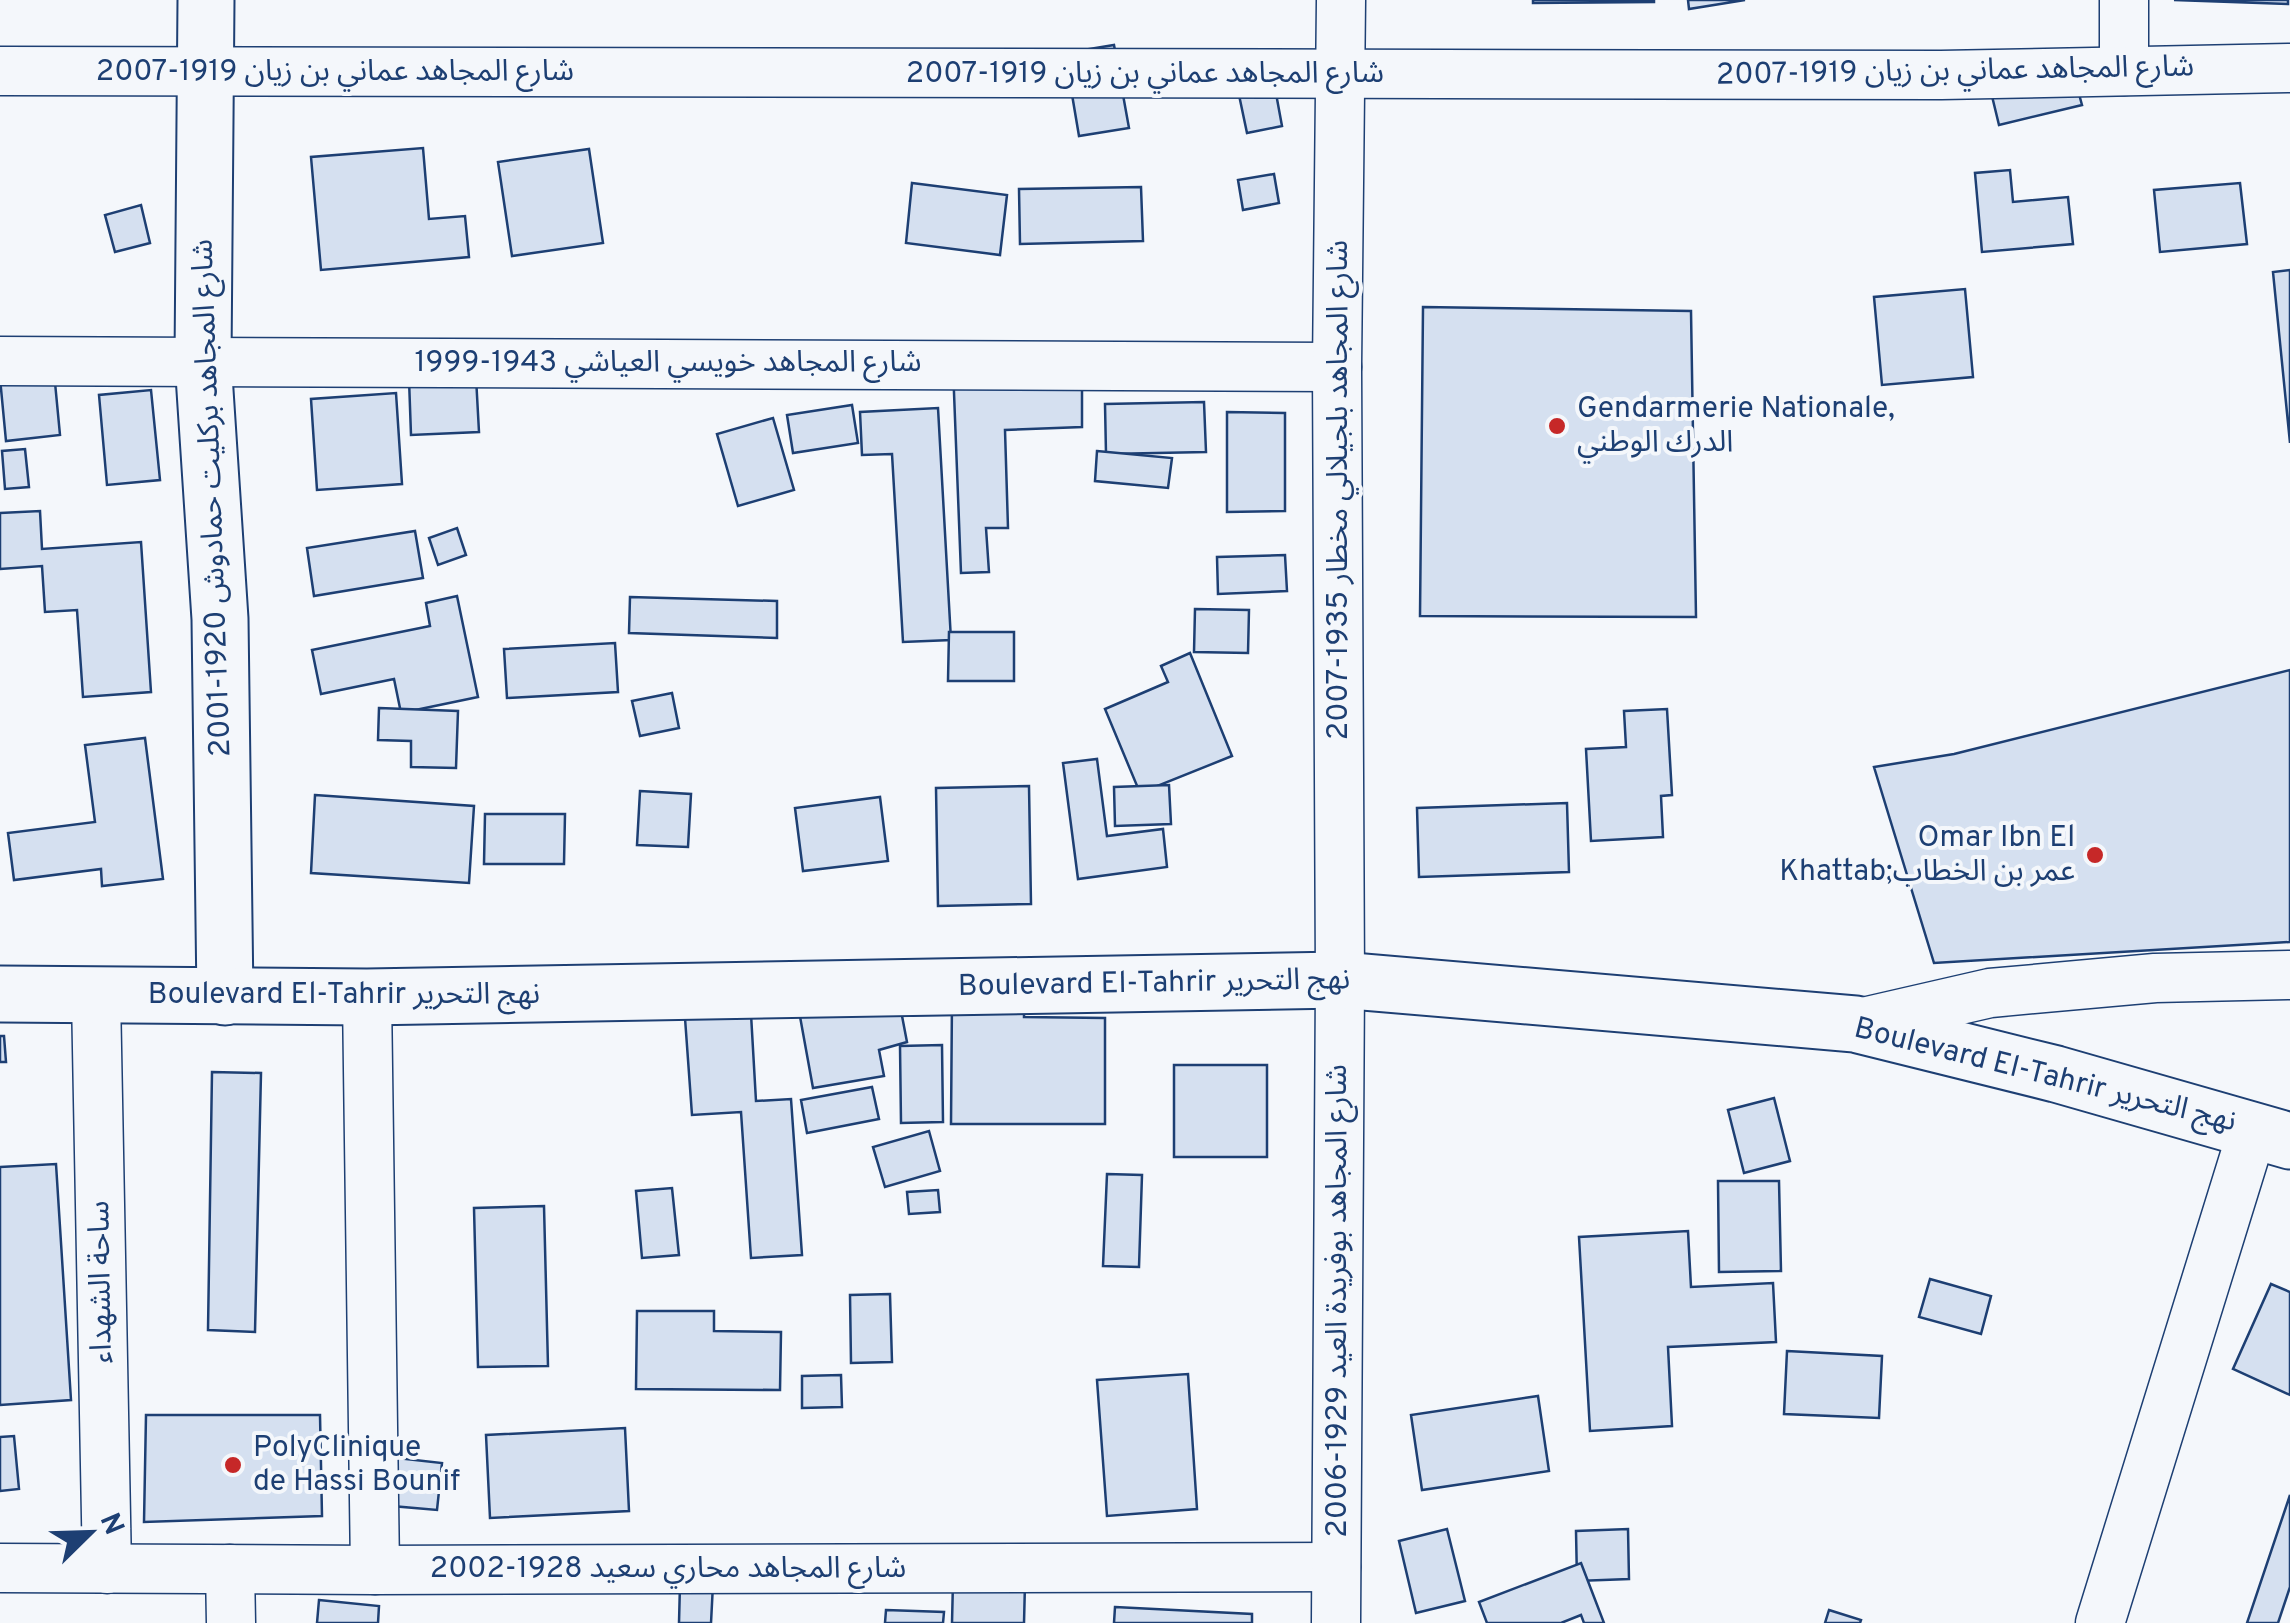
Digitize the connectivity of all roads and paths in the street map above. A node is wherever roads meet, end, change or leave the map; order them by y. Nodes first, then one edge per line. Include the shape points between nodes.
1 (206, 0) edge
2 (1341, 0) edge
3 (2124, 0) edge
4 (2290, 68) edge
5 (0, 71) edge
6 (2124, 71) junction
7 (205, 72) junction
8 (1340, 74) junction
9 (203, 360) junction
10 (0, 361) edge
11 (1337, 366) junction
12 (2290, 975) edge
13 (1340, 980) junction
14 (0, 994) edge
15 (96, 996) junction
16 (226, 997) junction
17 (366, 997) junction
18 (1855, 1024) junction
19 (2271, 1135) edge
20 (1336, 1567) junction
21 (0, 1568) edge
22 (107, 1569) junction
23 (230, 1570) junction
24 (374, 1570) junction
25 (231, 1623) edge
26 (1336, 1623) edge
27 (2100, 1623) edge

1 - 7 main road, شارع المجاهد بركليت حمادوش 1920-2001
2 - 8 street, شارع المجاهد بلجيلالي مخطار 1935-2007
3 - 6 street
4 - 6 street, شارع المجاهد عماني بن زيان 1919-2007
5 - 7 street, شارع المجاهد عماني بن زيان 1919-2007
6 - 8 street, شارع المجاهد عماني بن زيان 1919-2007
7 - 8 street, شارع المجاهد عماني بن زيان 1919-2007
7 - 9 main road, شارع المجاهد بركليت حمادوش 1920-2001
8 - 11 street, شارع المجاهد بلجيلالي مخطار 1935-2007
9 - 10 street, شارع المجاهد خويسي العياشي 1943-1999
9 - 11 street, شارع المجاهد خويسي العياشي 1943-1999
9 - 16 main road, شارع المجاهد بركليت حمادوش 1920-2001 via 220,619
11 - 13 street, شارع المجاهد بلجيلالي مخطار 1935-2007
12 - 18 street via 2155,978 1990,993
13 - 17 main road, Boulevard El-Tahrir نهج التحرير
13 - 18 main road, Boulevard El-Tahrir نهج التحرير
13 - 20 street, شارع المجاهد بوفريدة العيد 1929-2006
14 - 15 main road, Boulevard El-Tahrir نهج التحرير
15 - 16 main road, Boulevard El-Tahrir نهج التحرير
15 - 22 street, ساحة الشهداء
16 - 17 main road, Boulevard El-Tahrir نهج التحرير
17 - 24 street
18 - 19 main road, Boulevard El-Tahrir نهج التحرير
19 - 27 street
20 - 24 street, شارع المجاهد محاري سعيد 1928-2002
20 - 26 street, شارع المجاهد بوفريدة العيد 1929-2006
21 - 22 street, شارع المجاهد محاري سعيد 1928-2002
22 - 23 street, شارع المجاهد محاري سعيد 1928-2002
23 - 24 street, شارع المجاهد محاري سعيد 1928-2002
23 - 25 street

